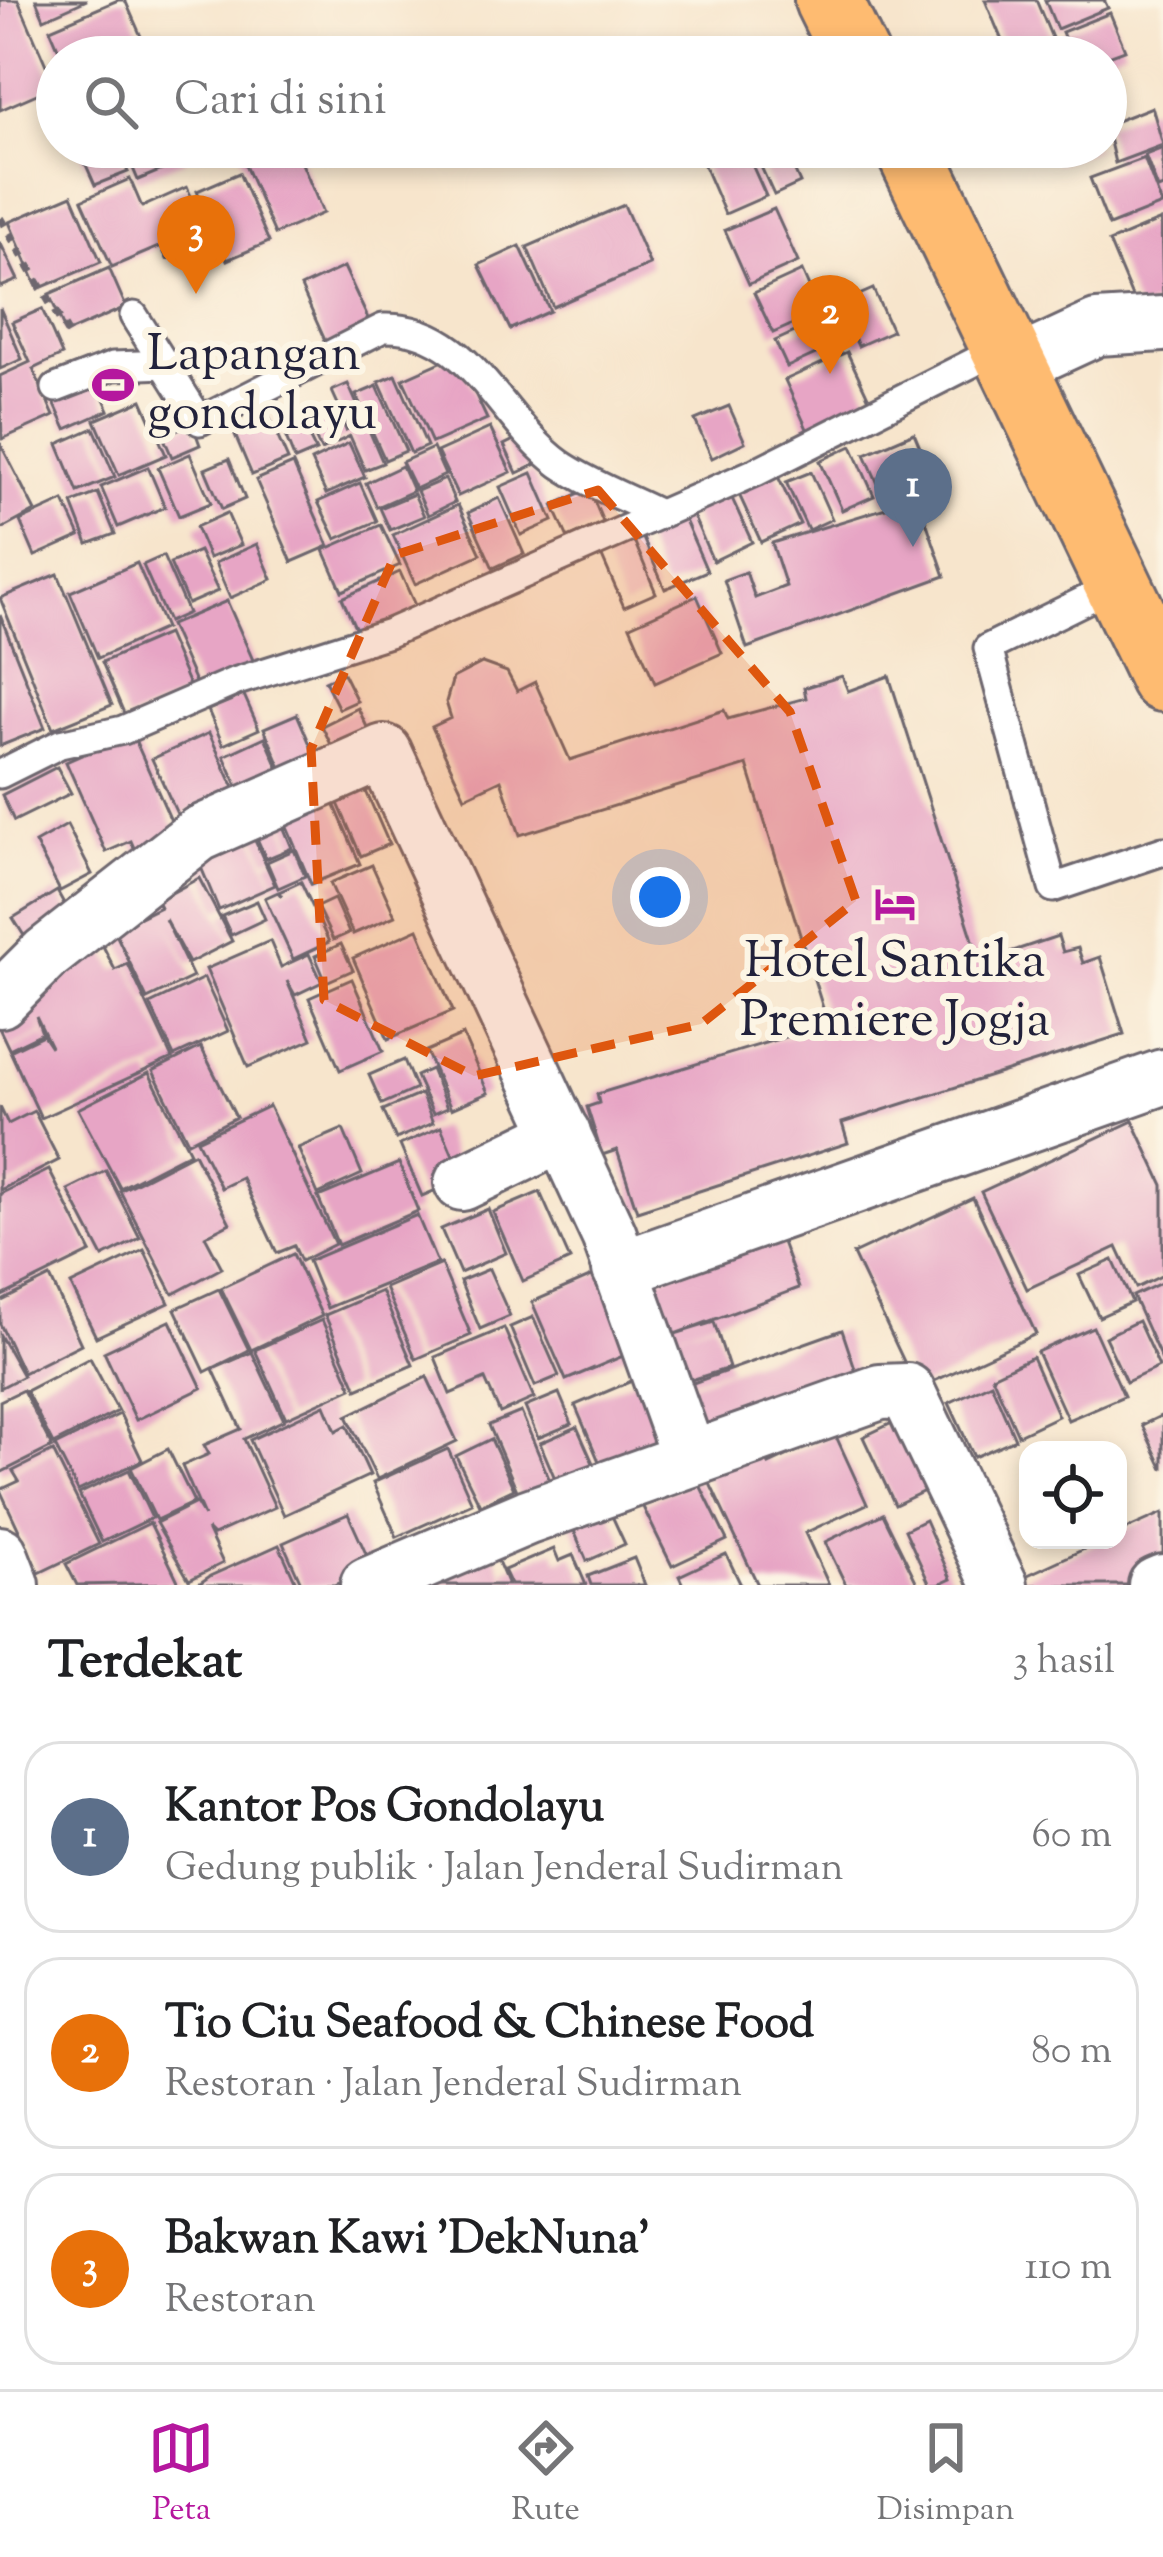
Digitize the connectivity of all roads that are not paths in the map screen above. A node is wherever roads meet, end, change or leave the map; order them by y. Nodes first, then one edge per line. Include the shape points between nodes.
1 (828, 0) edge
2 (876, 36) edge
3 (923, 168) edge
4 (134, 316) road end
5 (1163, 324) edge
6 (1010, 356) junction
7 (167, 364) junction
8 (56, 388) dead end
9 (659, 514) junction
10 (1118, 584) junction
11 (1163, 678) edge
12 (0, 774) edge
13 (1163, 851) edge
14 (0, 1000) edge
15 (1163, 1077) edge
16 (563, 1134) junction
17 (462, 1184) dead end
18 (620, 1269) junction
19 (689, 1458) junction
20 (0, 1554) edge
21 (13, 1585) edge
22 (368, 1585) edge
23 (1000, 1585) edge

1 - 2 main road
3 - 6 main road
4 - 7 lane
5 - 6 street via 1097,328
6 - 9 lane
6 - 10 main road
7 - 8 lane via 113,366
7 - 9 lane via 200,421 383,328 413,327 460,356 558,463
9 - 12 lane via 389,632 234,682 123,730 60,744
10 - 11 main road
10 - 13 lane via 988,648 1053,888
14 - 16 street via 199,834 384,752
15 - 18 street
16 - 17 street
16 - 18 street
18 - 19 street
19 - 22 street
19 - 23 street via 880,1392 907,1391
20 - 21 street

